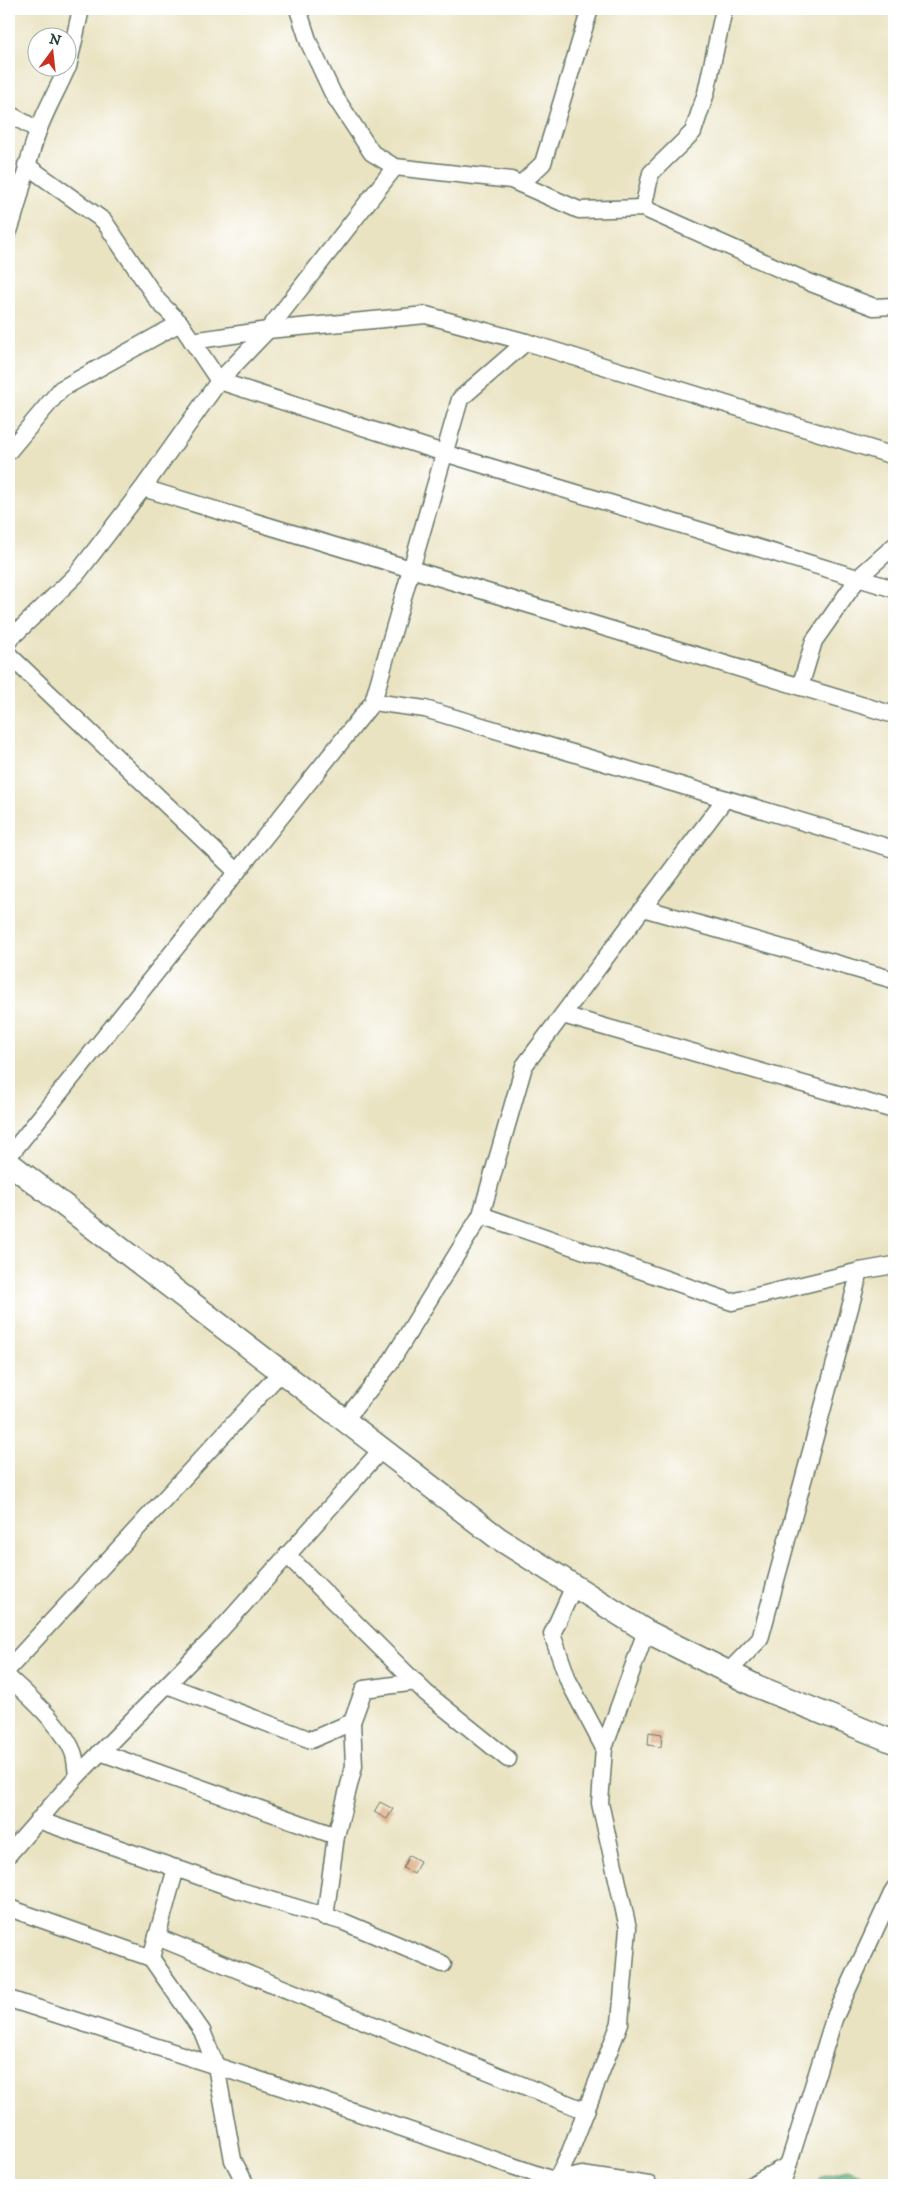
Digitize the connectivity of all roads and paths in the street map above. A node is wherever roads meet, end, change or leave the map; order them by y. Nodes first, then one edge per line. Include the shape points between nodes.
1 (81, 9) edge
2 (298, 9) edge
3 (590, 9) edge
4 (724, 9) edge
5 (76, 28) edge
6 (62, 78) edge
7 (9, 114) edge
8 (38, 130) junction
9 (26, 165) junction
10 (395, 167) junction
11 (522, 184) junction
12 (643, 208) junction
13 (9, 231) edge
14 (894, 306) edge
15 (180, 323) junction
16 (268, 330) junction
17 (192, 341) junction
18 (526, 342) junction
19 (219, 382) junction
20 (9, 451) edge
21 (444, 453) junction
22 (894, 456) edge
23 (143, 488) junction
24 (894, 546) edge
25 (411, 569) junction
26 (859, 577) junction
27 (894, 589) edge
28 (9, 640) edge
29 (9, 655) edge
30 (800, 687) junction
31 (373, 702) junction
32 (894, 715) edge
33 (725, 798) junction
34 (894, 849) edge
35 (237, 872) junction
36 (643, 908) junction
37 (894, 980) edge
38 (563, 1015) junction
39 (894, 1110) edge
40 (9, 1156) edge
41 (9, 1163) edge
42 (481, 1215) junction
43 (894, 1265) edge
44 (860, 1270) junction
45 (281, 1372) junction
46 (344, 1420) junction
47 (382, 1449) junction
48 (287, 1555) junction
49 (574, 1586) junction
50 (646, 1630) junction
51 (9, 1668) edge
52 (728, 1672) junction
53 (9, 1678) edge
54 (416, 1682) junction
55 (167, 1685) junction
56 (352, 1722) junction
57 (894, 1742) edge
58 (604, 1748) junction
59 (100, 1752) junction
60 (508, 1759) dead end
61 (77, 1776) junction
62 (38, 1820) junction
63 (336, 1836) junction
64 (9, 1854) edge
65 (176, 1868) junction
66 (894, 1889) edge
67 (9, 1908) edge
68 (325, 1916) junction
69 (157, 1937) junction
70 (151, 1958) junction
71 (443, 1964) dead end
72 (9, 1999) edge
73 (216, 2066) junction
74 (586, 2110) junction
75 (788, 2165) junction
76 (556, 2184) edge
77 (246, 2185) edge
78 (649, 2185) edge
79 (751, 2185) edge
80 (782, 2185) edge

1 - 5 street
2 - 10 street via 333,94 372,153
3 - 11 street via 543,163
4 - 12 street via 706,93 693,132 650,173
6 - 8 street
7 - 8 street
8 - 9 street
9 - 13 street via 18,208
9 - 15 street via 104,221 158,301
10 - 11 street via 512,180
10 - 16 street
11 - 12 street via 579,210
12 - 14 street via 811,283 874,307
15 - 17 street
15 - 20 street via 61,389
16 - 17 street
16 - 18 street via 426,315
16 - 19 street
17 - 19 street
18 - 21 street via 460,399
18 - 22 street
19 - 21 street
19 - 23 street
21 - 25 street
21 - 26 street
23 - 25 street
23 - 28 street via 76,575
24 - 26 street
25 - 30 street
25 - 31 street
26 - 27 street
26 - 30 street via 814,641
29 - 35 street
30 - 32 street
31 - 33 street via 425,709
31 - 35 street
33 - 34 street
33 - 36 street
35 - 40 street
36 - 37 street
36 - 38 street
38 - 39 street
38 - 42 street via 524,1066
41 - 45 street
42 - 44 street via 732,1302
42 - 46 street via 388,1366
43 - 44 street
44 - 52 street via 760,1639
45 - 46 street
45 - 51 street
46 - 47 street
47 - 48 street
47 - 49 street via 498,1538
48 - 54 street
48 - 55 street
49 - 50 street
49 - 58 street via 552,1634 568,1680
50 - 52 street
50 - 58 street
52 - 57 street
53 - 61 street via 63,1735 73,1752
54 - 56 street via 364,1689
54 - 60 street
55 - 56 street via 311,1740
55 - 59 street
56 - 63 street via 354,1766
58 - 74 street via 600,1803 628,1928 620,2023
59 - 61 street
59 - 63 street
61 - 62 street
62 - 64 street
62 - 65 street
63 - 68 street
65 - 68 street
65 - 69 street
66 - 75 street via 834,2019
67 - 70 street
68 - 71 street
69 - 70 street
69 - 74 street
70 - 73 street via 202,2031
72 - 73 street
73 - 76 street
73 - 77 street via 232,2160
74 - 76 street
75 - 79 street
75 - 80 street
76 - 78 street via 582,2175

